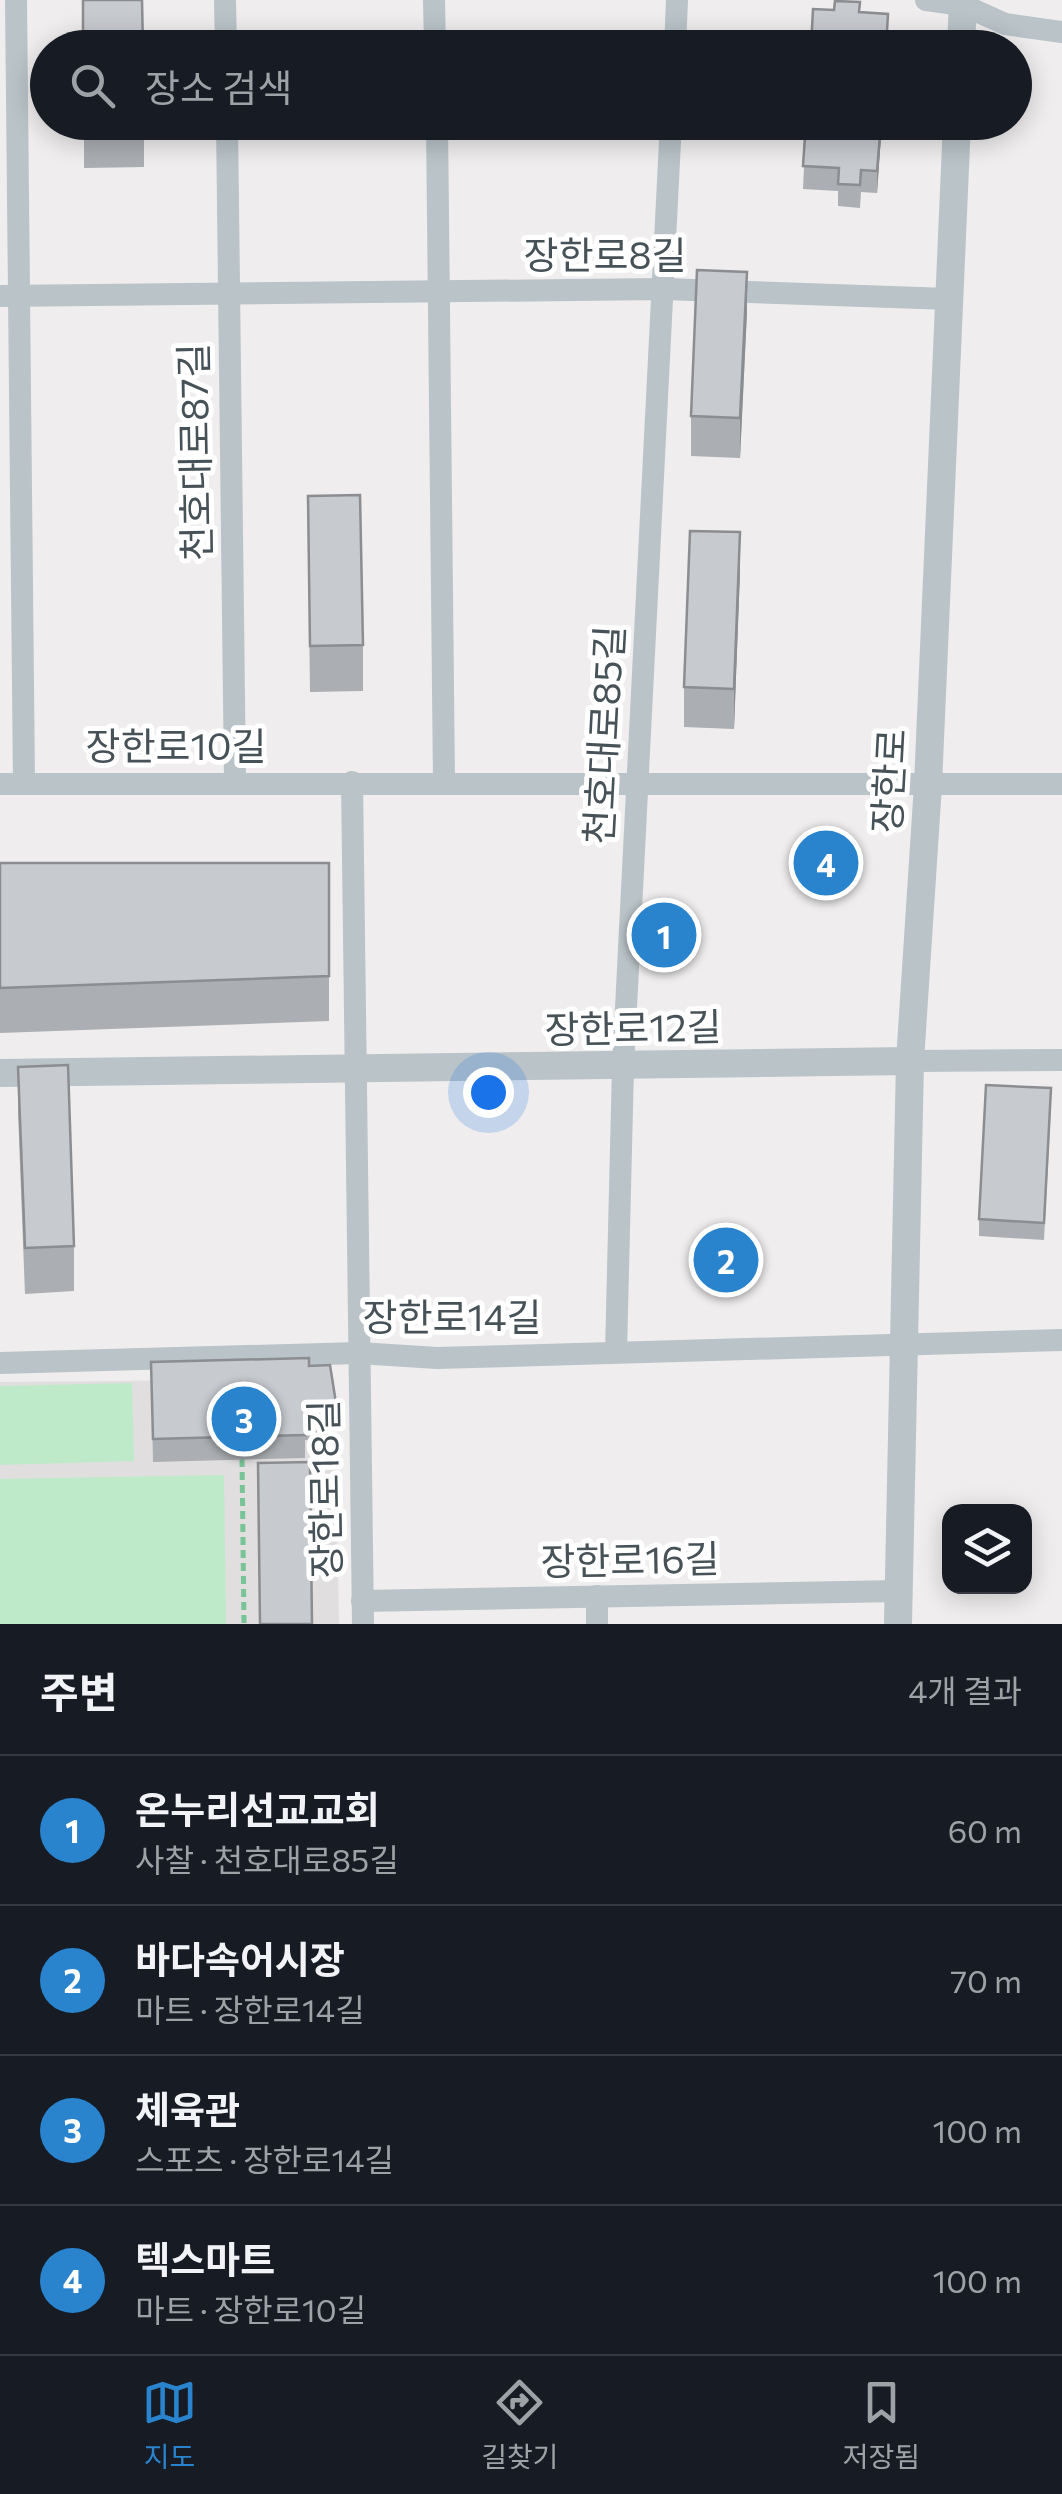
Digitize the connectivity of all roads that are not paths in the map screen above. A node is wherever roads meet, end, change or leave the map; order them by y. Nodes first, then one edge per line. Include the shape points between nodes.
1 (16, 0) edge
2 (225, 0) edge
3 (434, 0) edge
4 (677, 0) edge
5 (926, 0) edge
6 (963, 3) edge
7 (226, 30) edge
8 (435, 30) edge
9 (676, 30) edge
10 (962, 30) edge
11 (1062, 32) edge
12 (226, 140) edge
13 (437, 140) edge
14 (670, 140) edge
15 (956, 140) edge
16 (663, 290) junction
17 (441, 291) junction
18 (228, 292) junction
19 (9, 296) edge
20 (949, 298) junction
21 (235, 780) junction
22 (352, 782) junction
23 (444, 782) junction
24 (638, 782) junction
25 (12, 784) edge
26 (1062, 784) edge
27 (928, 785) junction
28 (1062, 1060) edge
29 (910, 1061) junction
30 (623, 1067) junction
31 (356, 1069) junction
32 (0, 1073) edge
33 (1062, 1340) edge
34 (904, 1342) junction
35 (359, 1352) junction
36 (616, 1352) junction
37 (0, 1363) edge
38 (899, 1591) junction
39 (597, 1596) junction
40 (362, 1612) edge
41 (596, 1624) edge
42 (898, 1624) edge

1 - 19 street
2 - 7 street
3 - 8 street
4 - 9 street
5 - 6 street
6 - 10 street
6 - 11 street via 1006,24
12 - 18 street, 천호대로87길
13 - 17 street
14 - 16 street, 천호대로85길
15 - 20 street, 장한로
16 - 17 street, 장한로8길
16 - 20 street, 장한로8길
16 - 24 street, 천호대로85길
17 - 18 street, 장한로8길
17 - 23 street
18 - 19 street, 장한로8길
18 - 21 street, 천호대로87길
19 - 25 street
20 - 27 street, 장한로
21 - 22 street, 장한로10길
21 - 25 street, 장한로10길
22 - 23 street, 장한로10길
22 - 31 street
23 - 24 street, 장한로10길
24 - 27 street, 장한로10길
24 - 30 street, 천호대로85길
26 - 27 street, 장한로10길
27 - 29 street, 장한로
28 - 29 street
29 - 30 street, 장한로12길
29 - 34 street, 장한로
30 - 31 street, 장한로12길
30 - 36 street, 천호대로85길
31 - 32 street, 장한로12길
31 - 35 street
33 - 34 street, 장한로14길
34 - 36 street, 장한로14길
34 - 38 street, 장한로
35 - 36 street, 장한로14길 via 438,1358
35 - 37 street, 장한로14길
35 - 40 street, 장한로18길
38 - 39 street, 장한로16길
38 - 42 street, 장한로
39 - 40 street, 장한로16길
39 - 41 street

